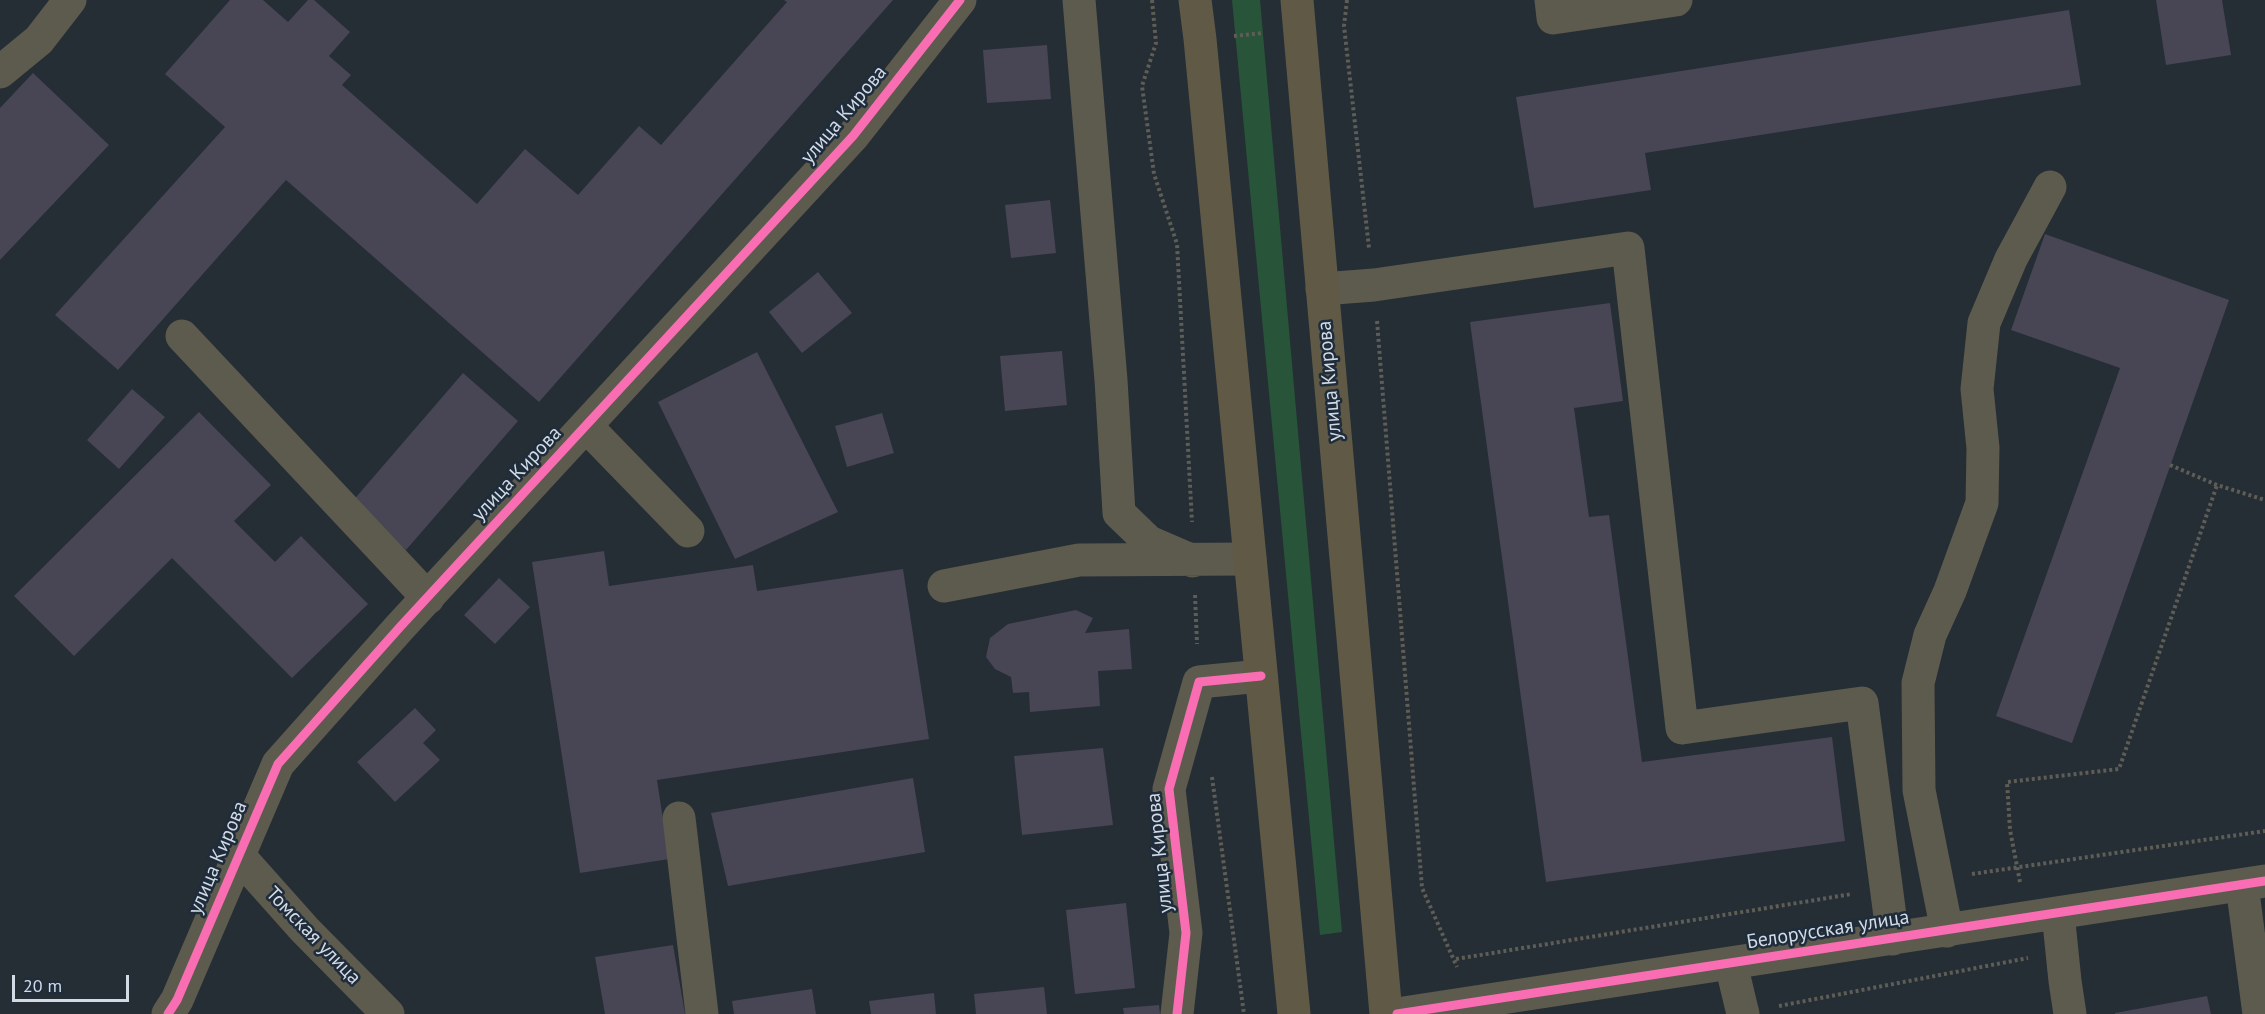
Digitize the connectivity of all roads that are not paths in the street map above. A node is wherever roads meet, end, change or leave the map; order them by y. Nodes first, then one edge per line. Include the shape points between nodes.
1 (70, 0) edge
2 (960, 0) edge
3 (1079, 0) edge
4 (1195, 0) edge
5 (1551, 0) edge
6 (1676, 0) edge
7 (1298, 14) edge
8 (0, 72) edge
9 (2050, 187) dead end
10 (1322, 289) junction
11 (182, 336) dead end
12 (586, 426) junction
13 (688, 531) dead end
14 (1250, 559) junction
15 (1193, 561) junction
16 (944, 586) dead end
17 (428, 598) junction
18 (1261, 676) junction
19 (679, 818) dead end
20 (239, 856) junction
21 (2253, 883) edge
22 (2043, 916) junction
23 (1947, 931) junction
24 (1893, 939) junction
25 (1731, 964) junction
26 (1743, 1013) edge
27 (168, 1014) edge
28 (388, 1014) edge
29 (702, 1014) edge
30 (1177, 1014) edge
31 (1294, 1014) edge
32 (1386, 1014) edge
33 (1396, 1014) edge
34 (2070, 1014) edge
35 (2259, 1014) edge

1 - 8 street via 39,40
2 - 12 street, улица Кирова via 853,136
3 - 15 street via 1119,513 1149,542
4 - 14 main road
5 - 6 street via 1553,18
7 - 10 main road, улица Кирова
9 - 23 street via 2011,259 1984,323 1977,389 1983,448 1982,503 1930,635 1918,683 1919,790
10 - 24 street via 1628,248 1682,728 1862,703
10 - 32 main road, улица Кирова
11 - 17 street
12 - 13 street
12 - 17 street, улица Кирова
14 - 15 street
14 - 18 main road
15 - 16 street via 1079,560
17 - 20 street, улица Кирова via 278,764
18 - 30 street, улица Кирова via 1199,682 1169,789 1186,933
18 - 31 main road
19 - 29 street
20 - 27 street, улица Кирова
20 - 28 street, Томская улица via 304,930
21 - 22 street, Белорусская улица
21 - 35 street
22 - 23 street, Белорусская улица
22 - 34 street via 2061,950
23 - 24 street, Белорусская улица
24 - 25 street, Белорусская улица
25 - 26 street
25 - 33 street, Белорусская улица

